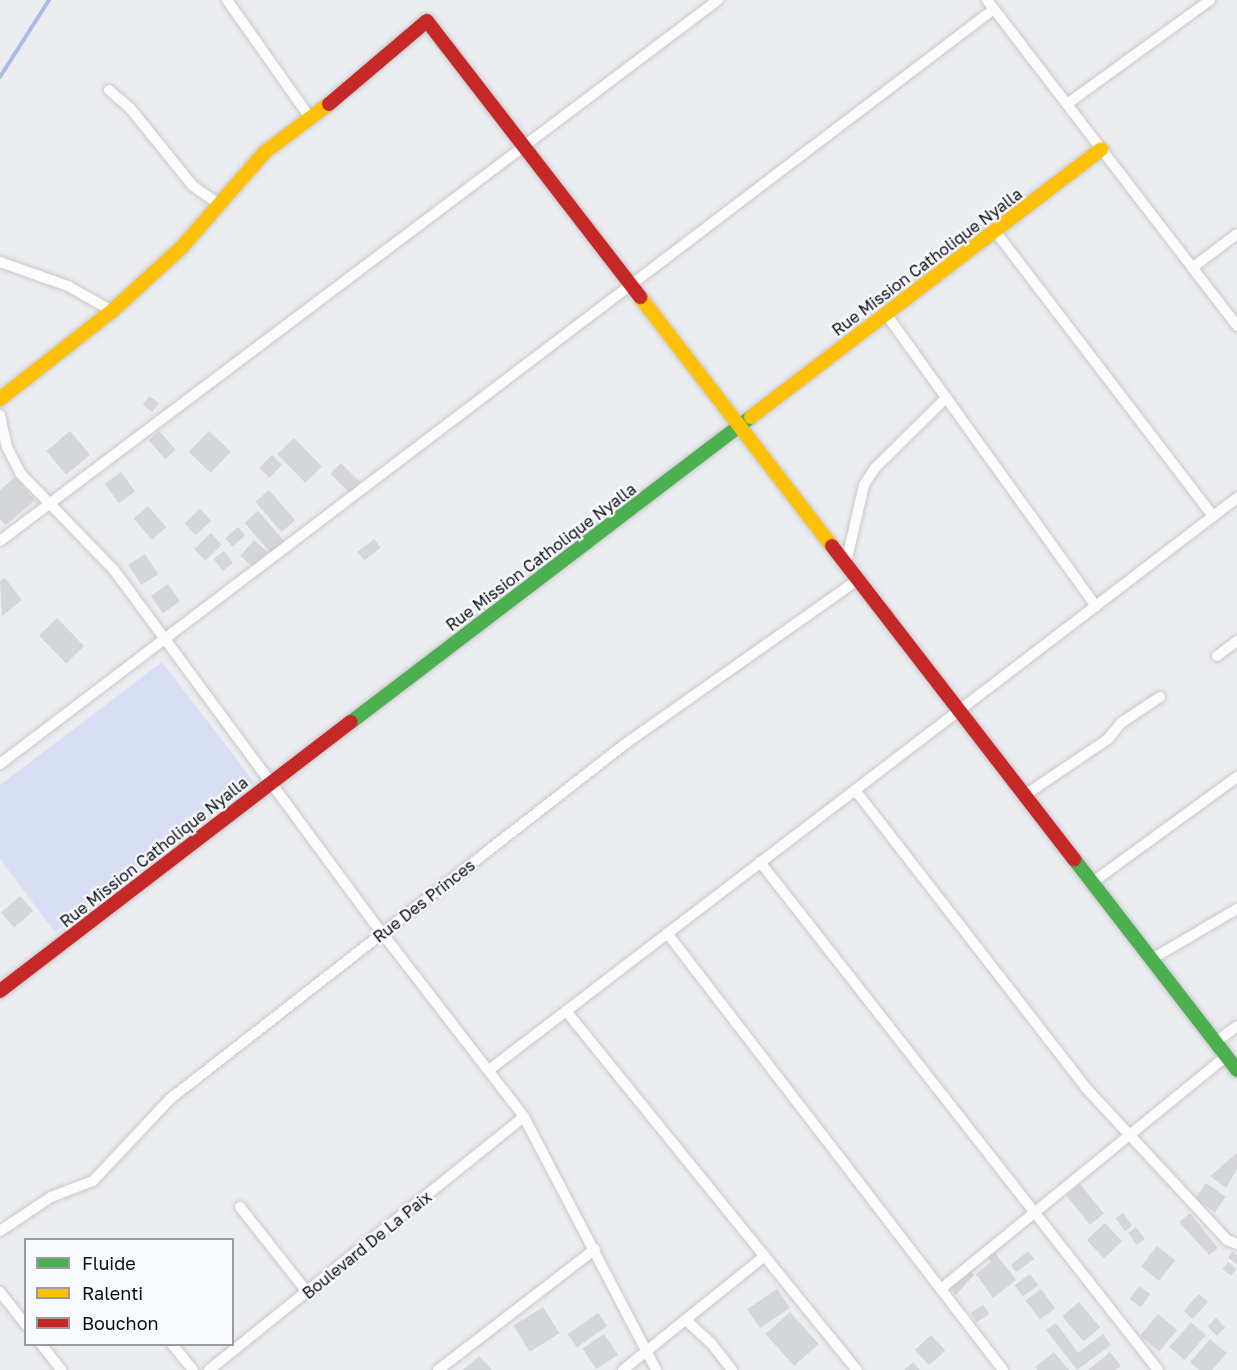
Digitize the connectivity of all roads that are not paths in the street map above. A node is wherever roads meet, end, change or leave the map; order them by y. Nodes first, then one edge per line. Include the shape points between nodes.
1 (227, 0) edge
2 (718, 0) edge
3 (1210, 0) edge
4 (991, 5) edge
5 (108, 90) dead end
6 (1067, 104) junction
7 (311, 119) junction
8 (524, 146) junction
9 (1101, 149) junction
10 (217, 203) junction
11 (995, 231) junction
12 (1237, 234) edge
13 (0, 262) edge
14 (1192, 268) junction
15 (631, 285) junction
16 (112, 311) junction
17 (886, 314) junction
18 (1237, 327) edge
19 (946, 398) junction
20 (0, 399) edge
21 (0, 415) edge
22 (740, 426) junction
23 (1237, 498) edge
24 (50, 503) junction
25 (1214, 516) junction
26 (0, 541) edge
27 (846, 563) junction
28 (859, 579) junction
29 (1096, 606) junction
30 (165, 637) junction
31 (1237, 641) edge
32 (1217, 656) dead end
33 (1160, 697) dead end
34 (960, 710) junction
35 (0, 764) edge
36 (1237, 777) edge
37 (271, 783) junction
38 (855, 790) junction
39 (1025, 795) junction
40 (760, 862) junction
41 (1092, 882) junction
42 (1237, 909) edge
43 (382, 933) junction
44 (668, 933) junction
45 (1152, 959) junction
46 (0, 991) edge
47 (566, 1011) junction
48 (1237, 1026) edge
49 (1216, 1042) junction
50 (1226, 1056) junction
51 (489, 1070) junction
52 (1237, 1070) edge
53 (524, 1117) junction
54 (1129, 1134) junction
55 (240, 1207) dead end
56 (1033, 1214) junction
57 (0, 1231) edge
58 (1237, 1244) edge
59 (595, 1249) junction
60 (765, 1256) junction
61 (942, 1288) junction
62 (0, 1292) edge
63 (308, 1293) junction
64 (686, 1320) junction
65 (24, 1322) edge
66 (43, 1346) edge
67 (174, 1346) edge
68 (647, 1350) junction
69 (61, 1370) edge
70 (193, 1370) edge
71 (209, 1370) edge
72 (438, 1370) edge
73 (623, 1370) edge
74 (656, 1370) edge
75 (732, 1370) edge
76 (857, 1370) edge
77 (1003, 1370) edge
78 (1158, 1370) edge

1 - 7 street
2 - 8 street
3 - 6 street
4 - 6 street
4 - 15 street
5 - 10 street via 130,108 193,186
6 - 9 street
7 - 8 street via 427,21
7 - 10 street via 265,152
8 - 15 street
8 - 24 street
9 - 11 street, Rue Mission Catholique Nyalla
9 - 14 street
10 - 16 street via 203,225
11 - 17 street, Rue Mission Catholique Nyalla
11 - 25 street
12 - 14 street
13 - 16 street via 68,286
14 - 18 street
15 - 22 street
15 - 30 street
16 - 20 street
17 - 19 street
17 - 22 street, Rue Mission Catholique Nyalla
19 - 27 street via 875,468 864,485
19 - 29 street
21 - 24 street via 7,447 20,473
22 - 27 street
22 - 37 street, Rue Mission Catholique Nyalla
23 - 25 street
24 - 26 street
24 - 30 street via 114,570
25 - 29 street
27 - 28 street
28 - 34 street
28 - 43 street, Rue Des Princes via 626,744
29 - 34 street
30 - 35 street
30 - 37 street
31 - 32 street
33 - 39 street via 1121,723 1108,739
34 - 38 street
34 - 39 street
36 - 41 street
37 - 43 street
37 - 46 street, Rue Mission Catholique Nyalla
38 - 40 street
38 - 54 street via 1085,1088
39 - 41 street
40 - 44 street
40 - 56 street
41 - 45 street
42 - 45 street
43 - 51 street
43 - 57 street, Rue Des Princes via 170,1099 93,1181 51,1197
44 - 47 street
44 - 61 street
45 - 49 street
47 - 51 street
47 - 60 street
48 - 49 street
49 - 50 street
50 - 52 street
50 - 54 street
51 - 53 street
53 - 59 street
53 - 63 street, Boulevard De La Paix
54 - 56 street
54 - 58 street via 1227,1240
55 - 63 street
56 - 61 street
56 - 78 street
59 - 68 street
59 - 72 street
60 - 64 street
60 - 76 street
61 - 77 street
62 - 65 street
63 - 71 street, Boulevard De La Paix
64 - 68 street
64 - 75 street
66 - 69 street
67 - 70 street
68 - 73 street
68 - 74 street

